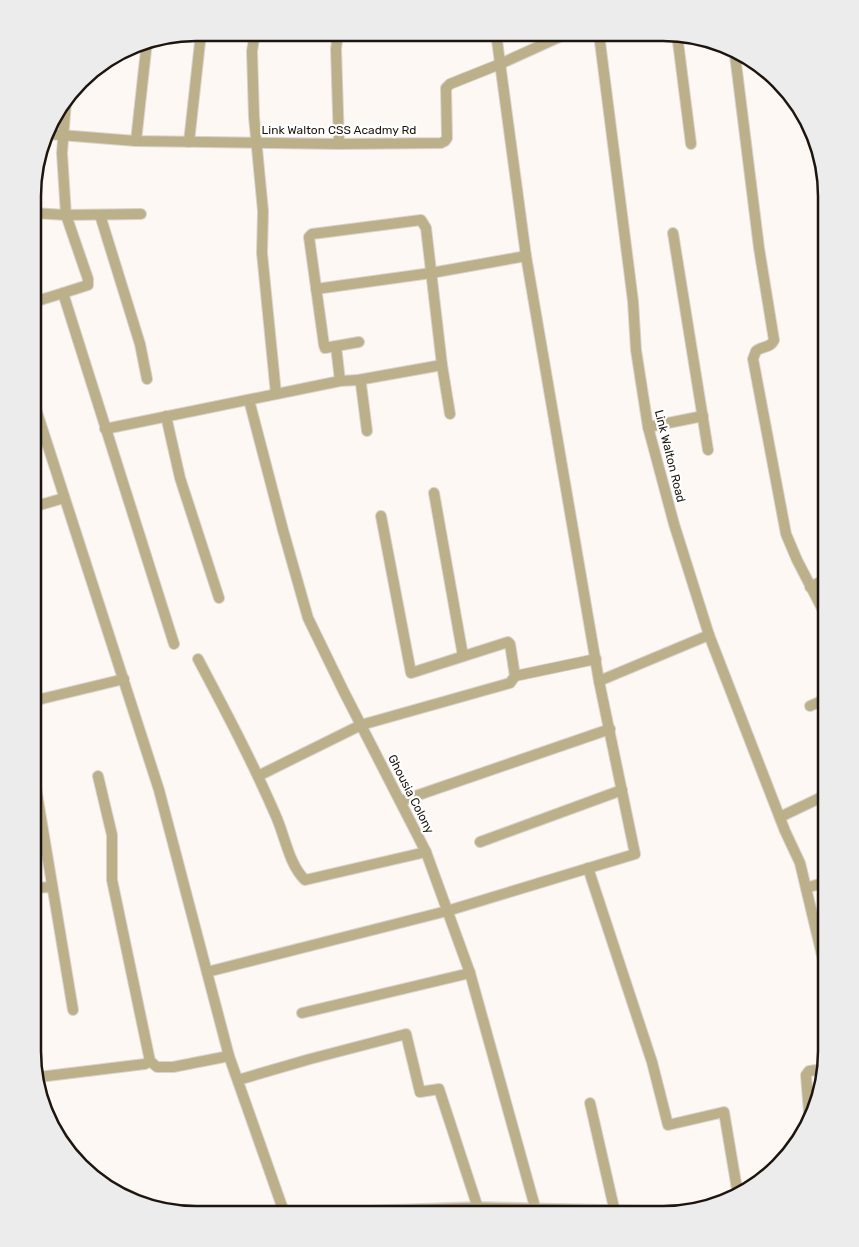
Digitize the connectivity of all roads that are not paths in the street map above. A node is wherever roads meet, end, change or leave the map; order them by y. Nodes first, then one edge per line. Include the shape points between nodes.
1 (497, 41) edge
2 (540, 41) edge
3 (600, 41) edge
4 (200, 42) edge
5 (254, 42) edge
6 (337, 42) edge
7 (678, 43) edge
8 (146, 50) edge
9 (736, 60) edge
10 (500, 64) junction
11 (64, 115) edge
12 (54, 135) edge
13 (62, 136) junction
14 (136, 141) junction
15 (189, 142) junction
16 (257, 142) junction
17 (339, 144) junction
18 (691, 144) dead end
19 (41, 213) edge
20 (141, 214) dead end
21 (66, 215) junction
22 (100, 215) junction
23 (673, 234) dead end
24 (526, 256) junction
25 (431, 273) junction
26 (316, 289) junction
27 (63, 293) junction
28 (41, 300) edge
29 (359, 342) dead end
30 (336, 346) junction
31 (442, 365) junction
32 (147, 379) dead end
33 (358, 380) junction
34 (340, 382) junction
35 (276, 394) junction
36 (249, 400) junction
37 (450, 414) dead end
38 (166, 416) junction
39 (703, 416) junction
40 (41, 425) edge
41 (648, 427) junction
42 (105, 429) junction
43 (367, 431) dead end
44 (708, 450) dead end
45 (434, 493) dead end
46 (64, 498) junction
47 (41, 505) edge
48 (381, 516) dead end
49 (818, 583) edge
50 (810, 587) junction
51 (219, 598) dead end
52 (818, 601) edge
53 (709, 635) junction
54 (174, 644) dead end
55 (463, 656) junction
56 (596, 658) junction
57 (198, 659) dead end
58 (514, 676) junction
59 (124, 679) junction
60 (600, 680) junction
61 (41, 699) edge
62 (817, 702) edge
63 (810, 706) dead end
64 (361, 726) junction
65 (610, 729) junction
66 (98, 776) dead end
67 (258, 776) junction
68 (622, 790) junction
69 (817, 799) edge
70 (401, 801) junction
71 (780, 816) junction
72 (41, 819) edge
73 (480, 842) dead end
74 (426, 852) junction
75 (588, 868) junction
76 (817, 885) edge
77 (52, 887) junction
78 (41, 888) edge
79 (806, 888) junction
80 (447, 911) junction
81 (817, 926) edge
82 (207, 972) junction
83 (470, 973) junction
84 (73, 1010) dead end
85 (302, 1013) dead end
86 (229, 1056) junction
87 (150, 1061) junction
88 (816, 1071) edge
89 (44, 1076) edge
90 (238, 1080) junction
91 (590, 1103) dead end
92 (808, 1106) edge
93 (737, 1187) edge
94 (477, 1205) junction
95 (282, 1206) edge
96 (449, 1206) edge
97 (506, 1206) edge
98 (535, 1206) edge
99 (614, 1206) edge

1 - 10 street
2 - 10 street, Link Walton CSS Acadmy Rd
3 - 41 street, Link Walton Road
4 - 15 street
5 - 16 street
6 - 17 street
7 - 18 street
8 - 14 street
9 - 50 street via 774,340 756,351 753,359 786,534
10 - 17 street, Link Walton CSS Acadmy Rd via 446,88 447,138 444,142
10 - 24 street
11 - 13 street
12 - 13 street, Link Walton CSS Acadmy Rd
13 - 14 street, Link Walton CSS Acadmy Rd
13 - 21 street
14 - 15 street, Link Walton CSS Acadmy Rd
15 - 16 street, Link Walton CSS Acadmy Rd
16 - 17 street, Link Walton CSS Acadmy Rd
16 - 35 street via 264,212 262,253
19 - 21 street
20 - 22 street
21 - 22 street
21 - 27 street via 88,285
22 - 32 street via 140,344
23 - 39 street
24 - 25 street
24 - 56 street
25 - 26 street
25 - 26 street via 426,228 421,220 312,234 309,237
25 - 31 street
26 - 30 street via 324,345 326,348
27 - 28 street
27 - 42 street
29 - 30 street
30 - 34 street
31 - 33 street
31 - 37 street
33 - 34 street
33 - 43 street
34 - 35 street
35 - 36 street
36 - 38 street
36 - 64 street, Ghousia Colony via 308,618
38 - 42 street
38 - 51 street via 180,478
39 - 41 street
39 - 44 street
40 - 46 street
41 - 53 street, Link Walton Road
42 - 54 street
45 - 55 street
46 - 47 street
46 - 59 street
48 - 55 street via 411,673
49 - 50 street
50 - 52 street
53 - 60 street
53 - 71 street, Link Walton Road
55 - 58 street via 508,642
56 - 58 street
56 - 60 street
57 - 67 street
58 - 64 street via 510,683
59 - 61 street
59 - 82 street via 159,790
60 - 65 street
62 - 63 street
64 - 67 street
64 - 70 street, Ghousia Colony
65 - 68 street
65 - 70 street
66 - 87 street via 112,835 112,880
67 - 74 street via 297,872 305,880
68 - 73 street
68 - 75 street via 635,854
69 - 71 street
70 - 74 street, Ghousia Colony
71 - 79 street, Link Walton Road via 800,863
72 - 77 street
74 - 80 street, Ghousia Colony
75 - 80 street
75 - 93 street via 652,1062 668,1125 724,1112
76 - 79 street
77 - 78 street
77 - 84 street
79 - 81 street, Link Walton Road
80 - 82 street
80 - 83 street, Ghousia Colony
82 - 86 street
83 - 85 street
83 - 98 street, Ghousia Colony
86 - 87 street via 173,1067 158,1067
86 - 90 street
87 - 89 street
88 - 92 street via 806,1075
90 - 94 street via 406,1034 420,1092 439,1089
90 - 95 street
91 - 99 street
94 - 96 lane
94 - 97 lane

